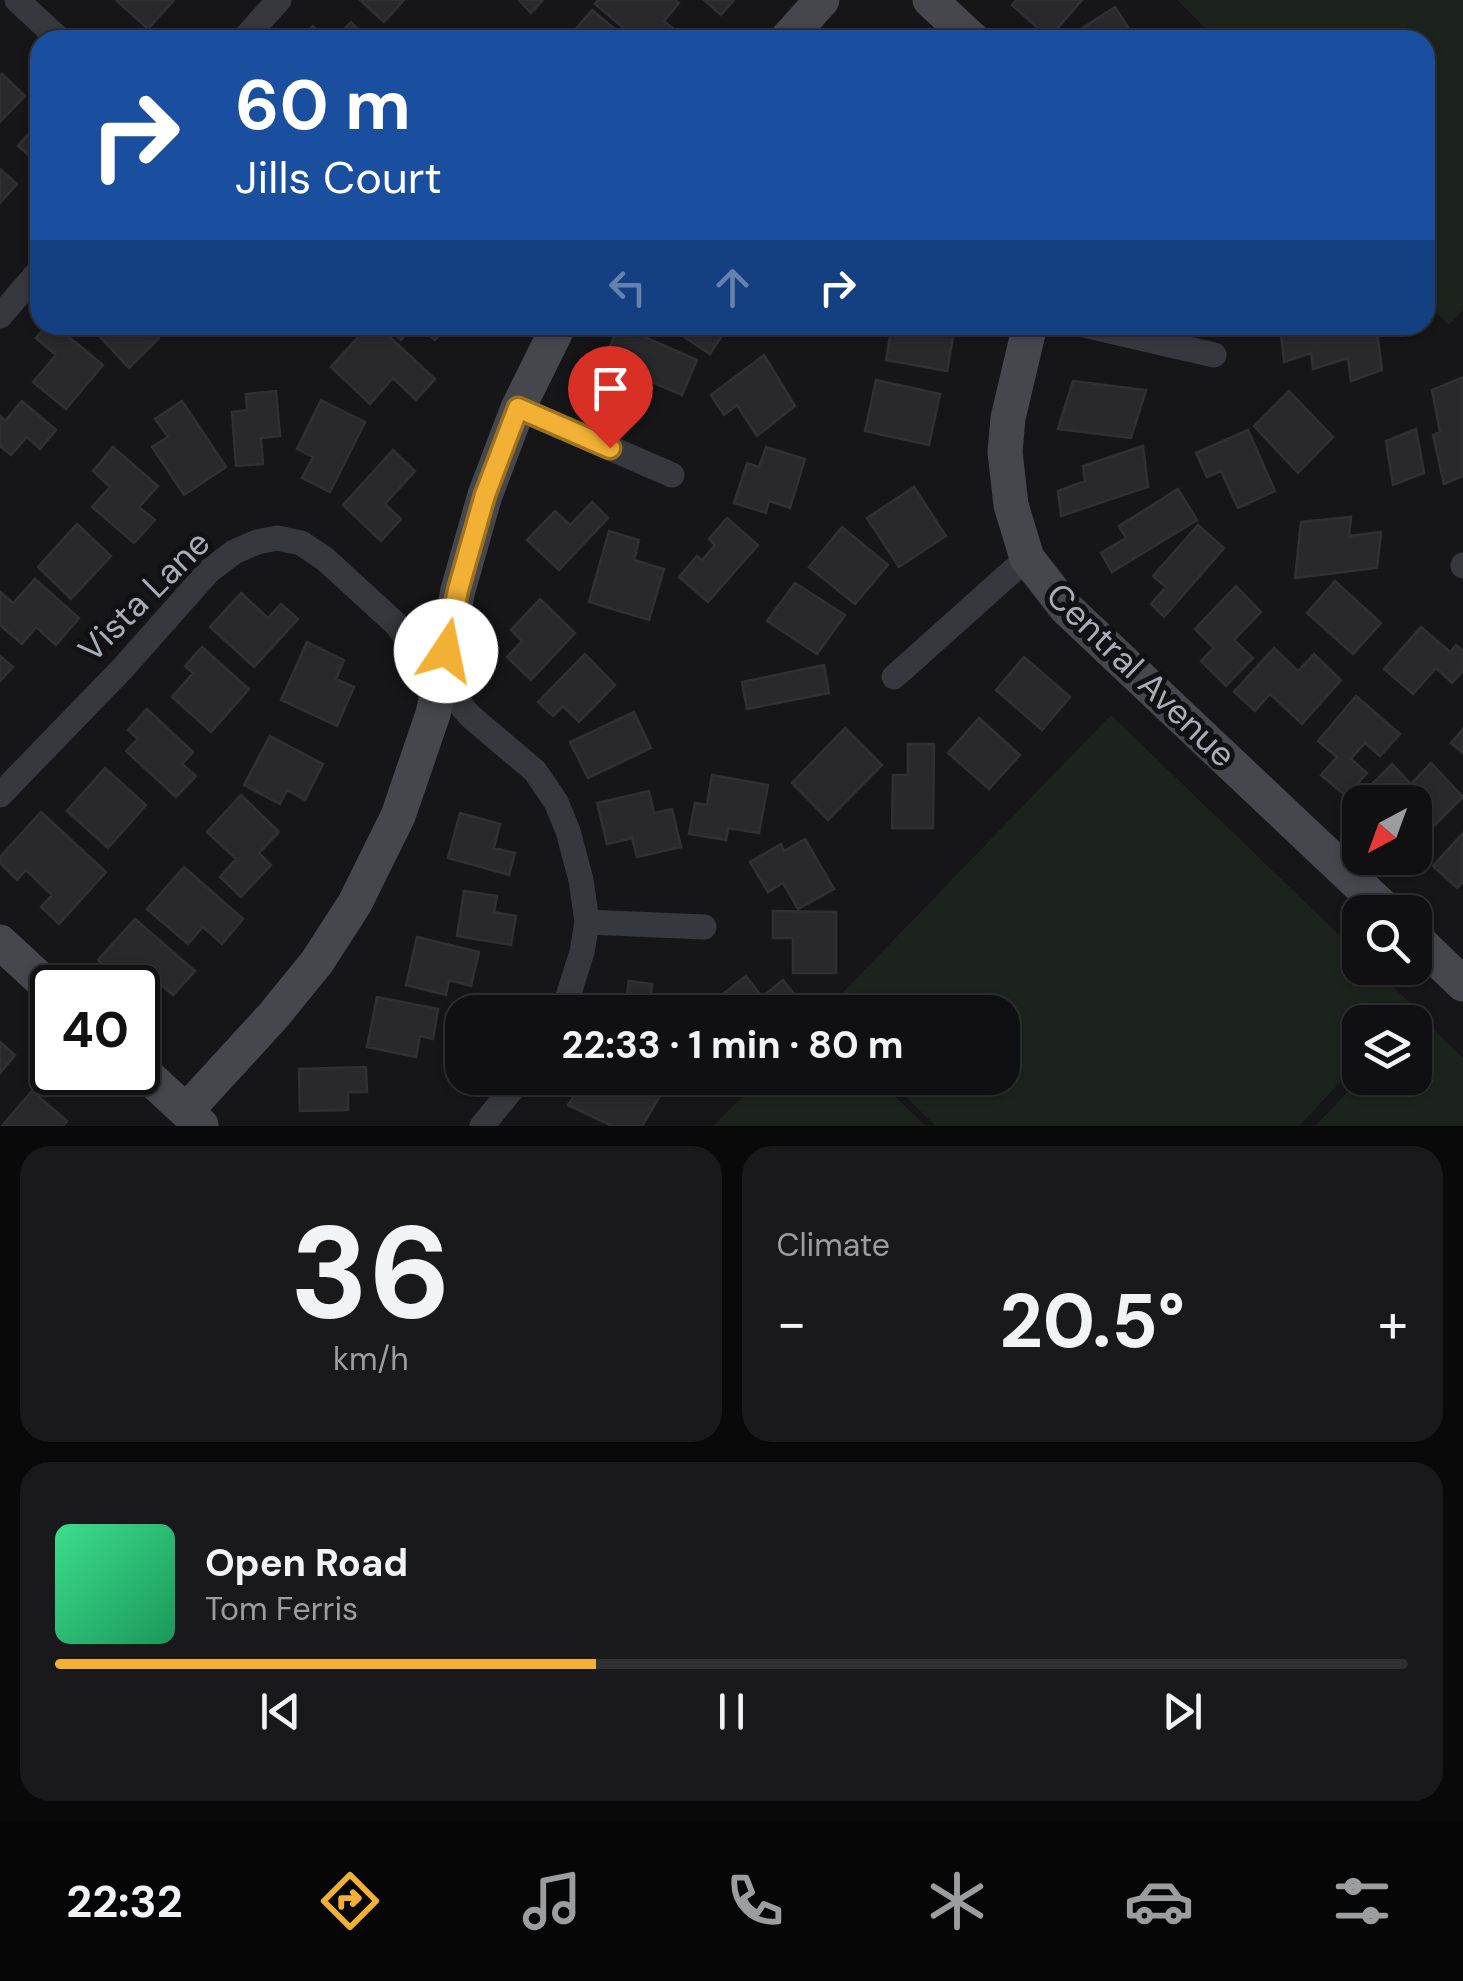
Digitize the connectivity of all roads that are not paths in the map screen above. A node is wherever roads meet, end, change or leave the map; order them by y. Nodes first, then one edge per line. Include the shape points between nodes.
1 (17, 0) edge
2 (279, 0) edge
3 (822, 0) edge
4 (930, 0) edge
5 (49, 30) edge
6 (252, 30) edge
7 (795, 30) edge
8 (962, 30) edge
9 (30, 282) edge
10 (0, 316) edge
11 (554, 335) edge
12 (1028, 335) edge
13 (1129, 335) edge
14 (1214, 354) dead end
15 (518, 408) junction
16 (672, 475) dead end
17 (1027, 558) junction
18 (894, 677) dead end
19 (440, 682) junction
20 (0, 795) edge
21 (1370, 895) edge
22 (586, 922) junction
23 (704, 927) dead end
24 (0, 942) edge
25 (1432, 954) edge
26 (30, 970) edge
27 (1463, 984) edge
28 (568, 995) edge
29 (160, 1092) edge
30 (507, 1095) edge
31 (186, 1121) edge
32 (482, 1126) edge

1 - 5 street
2 - 6 street
3 - 7 street
4 - 8 street
9 - 10 street
11 - 15 street
12 - 17 street, Central Avenue via 1005,452
13 - 14 street
15 - 16 street
15 - 19 street via 479,514
17 - 18 street
17 - 21 street, Central Avenue via 1066,608
19 - 20 street, Vista Lane via 396,624 325,559 288,539 256,542 210,571
19 - 22 street, Vista Lane via 535,772 556,802 577,864
19 - 31 street via 398,816 355,903 317,962
22 - 23 street
22 - 28 street
24 - 26 street
25 - 27 street
29 - 31 street
30 - 32 street

